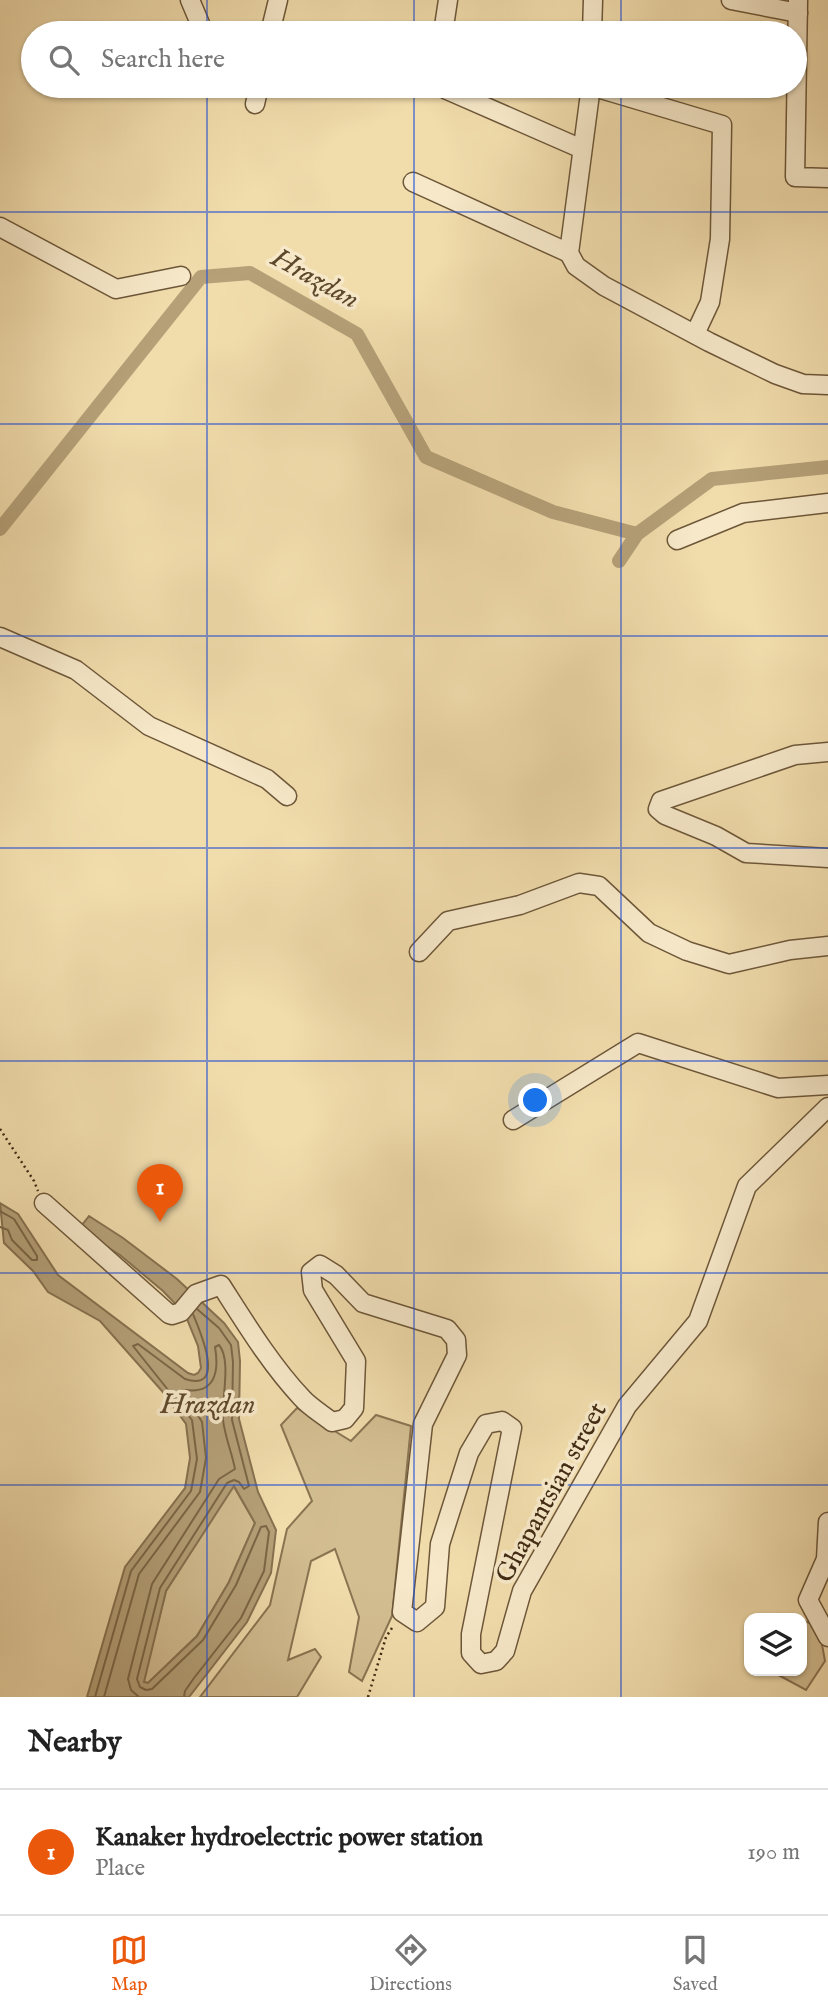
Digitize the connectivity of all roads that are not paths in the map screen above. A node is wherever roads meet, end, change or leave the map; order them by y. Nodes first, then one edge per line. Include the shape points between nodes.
1 (190, 0) edge
2 (278, 0) edge
3 (448, 0) edge
4 (593, 0) edge
5 (731, 0) edge
6 (798, 7) edge
7 (199, 21) edge
8 (273, 21) edge
9 (445, 21) edge
10 (592, 21) edge
11 (256, 98) edge
12 (465, 98) edge
13 (590, 98) edge
14 (632, 98) edge
15 (796, 98) edge
16 (255, 104) dead end
17 (582, 149) junction
18 (828, 178) edge
19 (413, 182) dead end
20 (0, 227) edge
21 (569, 253) junction
22 (181, 276) dead end
23 (695, 334) junction
24 (828, 384) edge
25 (828, 503) edge
26 (677, 540) dead end
27 (0, 637) edge
28 (828, 751) edge
29 (286, 796) dead end
30 (828, 858) edge
31 (828, 946) edge
32 (419, 952) dead end
33 (828, 1085) edge
34 (828, 1107) edge
35 (513, 1119) dead end
36 (44, 1203) road end
37 (828, 1522) edge
38 (828, 1637) edge

1 - 7 street
2 - 8 street
3 - 9 street
4 - 10 street
5 - 6 street
11 - 16 street
12 - 17 street
13 - 17 street
14 - 23 street via 722,125 720,239 709,302
15 - 18 street via 795,177
17 - 21 street
19 - 21 street
20 - 22 street via 116,289
21 - 23 street via 576,266 604,286
23 - 24 street via 775,374 803,384
25 - 26 street via 743,513
27 - 29 street via 76,670 149,726 267,779
28 - 30 street via 795,755 661,800 658,809 746,853
31 - 32 street via 729,964 649,933 600,886 579,883 520,905 448,921
33 - 35 street via 778,1088 638,1043
34 - 36 street, Ghapantsian street via 747,1186 698,1321 627,1406 522,1591 505,1651 496,1661 481,1664 471,1653 471,1634 512,1428 502,1421 486,1424 469,1452 440,1544 435,1607 417,1622 402,1612 423,1424 457,1355 456,1340 447,1329 363,1303 320,1265 311,1272 313,1290 356,1361 354,1408 345,1419 332,1422 298,1393 222,1285 196,1294 181,1312 169,1314
37 - 38 street via 826,1559 808,1600

